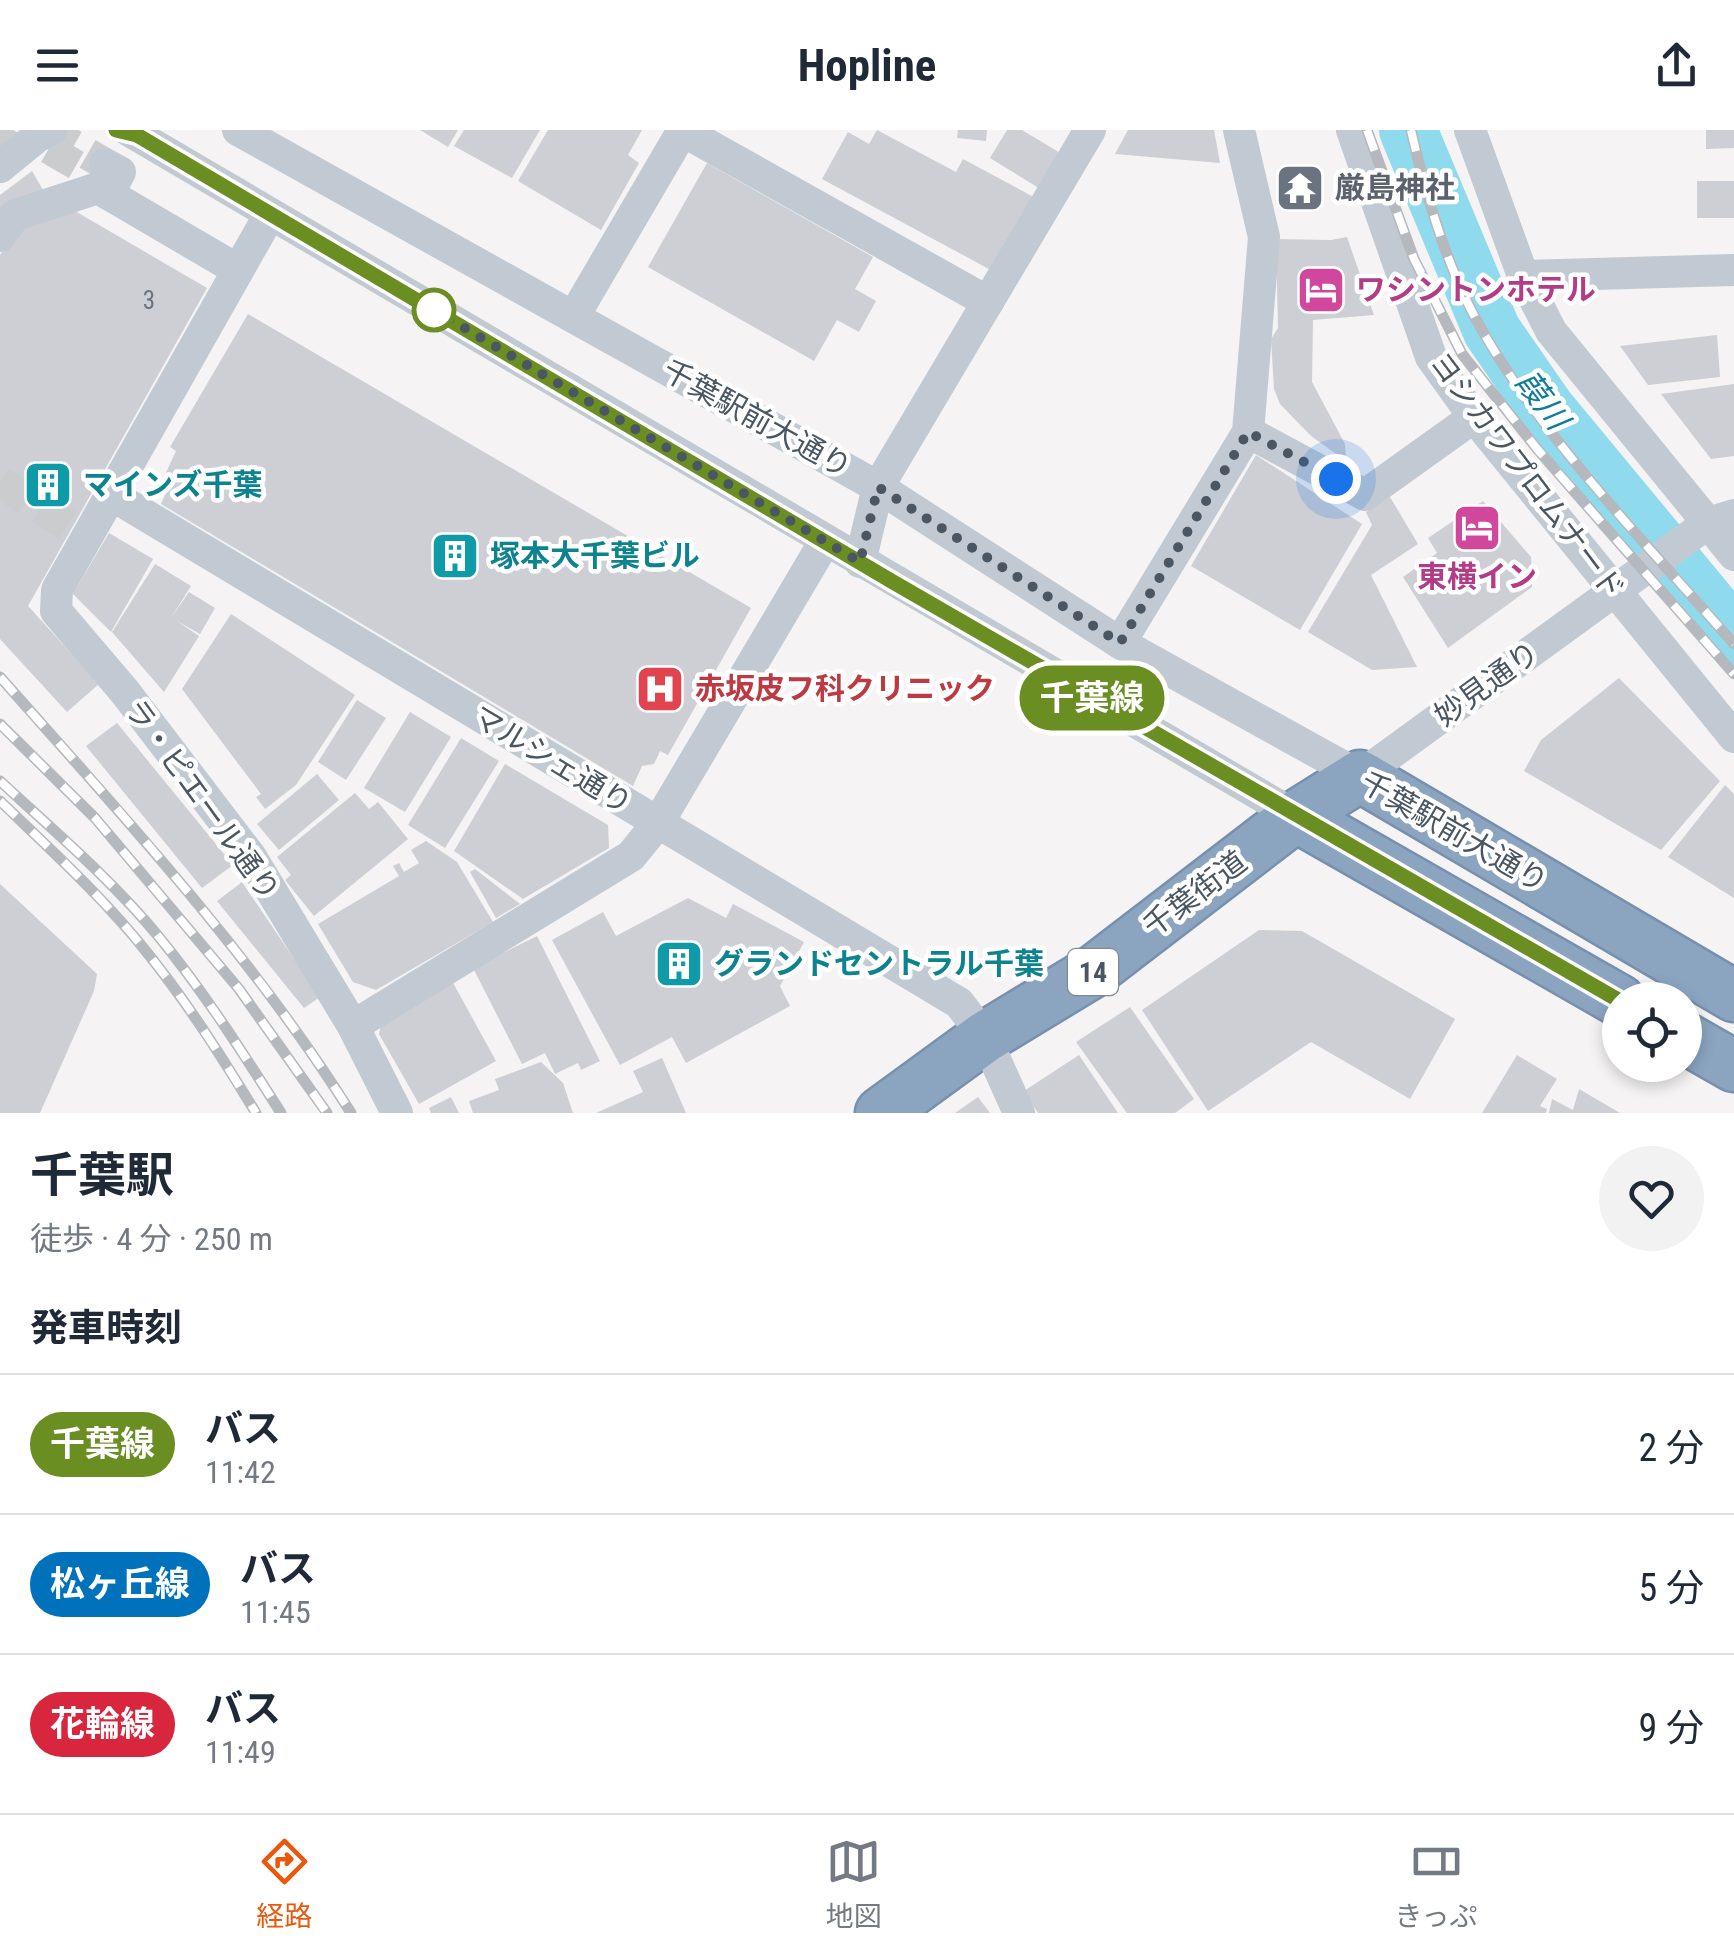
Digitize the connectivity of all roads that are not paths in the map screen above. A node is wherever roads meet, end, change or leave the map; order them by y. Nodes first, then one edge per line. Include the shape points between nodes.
1 (31, 130) edge
2 (51, 130) edge
3 (238, 130) edge
4 (683, 130) edge
5 (1090, 130) edge
6 (1239, 130) edge
7 (1352, 130) edge
8 (1470, 130) edge
9 (127, 132) tunnel mouth
10 (2, 165) edge
11 (270, 214) junction
12 (0, 236) edge
13 (238, 270) junction
14 (1734, 270) edge
15 (1522, 276) junction
16 (988, 302) junction
17 (574, 316) junction
18 (1474, 417) junction
19 (1248, 432) junction
20 (878, 487) junction
21 (110, 494) junction
22 (1721, 519) edge
23 (825, 541) junction
24 (1734, 556) edge
25 (860, 562) junction
26 (1615, 592) junction
27 (1120, 643) junction
28 (1734, 737) edge
29 (1360, 776) junction
30 (1296, 816) junction
31 (658, 824) junction
32 (1602, 991) edge
33 (1734, 996) edge
34 (353, 1026) junction
35 (984, 1037) junction
36 (1702, 1048) edge
37 (1734, 1066) edge
38 (397, 1113) edge
39 (880, 1113) edge
40 (1020, 1113) edge

1 - 10 street
2 - 10 street
3 - 17 street, 千葉駅前大通り
4 - 16 street
4 - 17 street
5 - 16 street
6 - 19 street via 1264,237
7 - 18 street, ヨシカワプロムナード via 1431,358
8 - 15 street
9 - 11 street
11 - 13 street, ラ・ピエール通り
11 - 23 street
12 - 13 street via 15,215 59,185 98,188 106,179
13 - 21 street, ラ・ピエール通り
14 - 15 street
15 - 22 street via 1551,331
16 - 20 street
17 - 20 street, 千葉駅前大通り
18 - 19 street via 1365,495
18 - 26 street, ヨシカワプロムナード
19 - 27 street
20 - 25 street
20 - 27 street, 千葉駅前大通り
21 - 31 street, マルシェ通り
21 - 34 street, ラ・ピエール通り via 78,533 56,611 251,857
22 - 24 street
22 - 26 street, 妙見通り
23 - 25 street
23 - 31 street
25 - 30 street
26 - 28 street, ヨシカワプロムナード
26 - 29 street, 妙見通り
27 - 29 street, 千葉駅前大通り
29 - 30 highway, 千葉街道 / 14
29 - 33 highway, 千葉駅前大通り
30 - 32 highway
30 - 35 highway, 千葉街道 / 14 via 1094,971
31 - 34 street via 631,856
31 - 35 street, マルシェ通り via 959,1004
34 - 38 street, ラ・ピエール通り
35 - 39 highway, 千葉街道 / 14
35 - 40 street, マルシェ通り
36 - 37 highway

